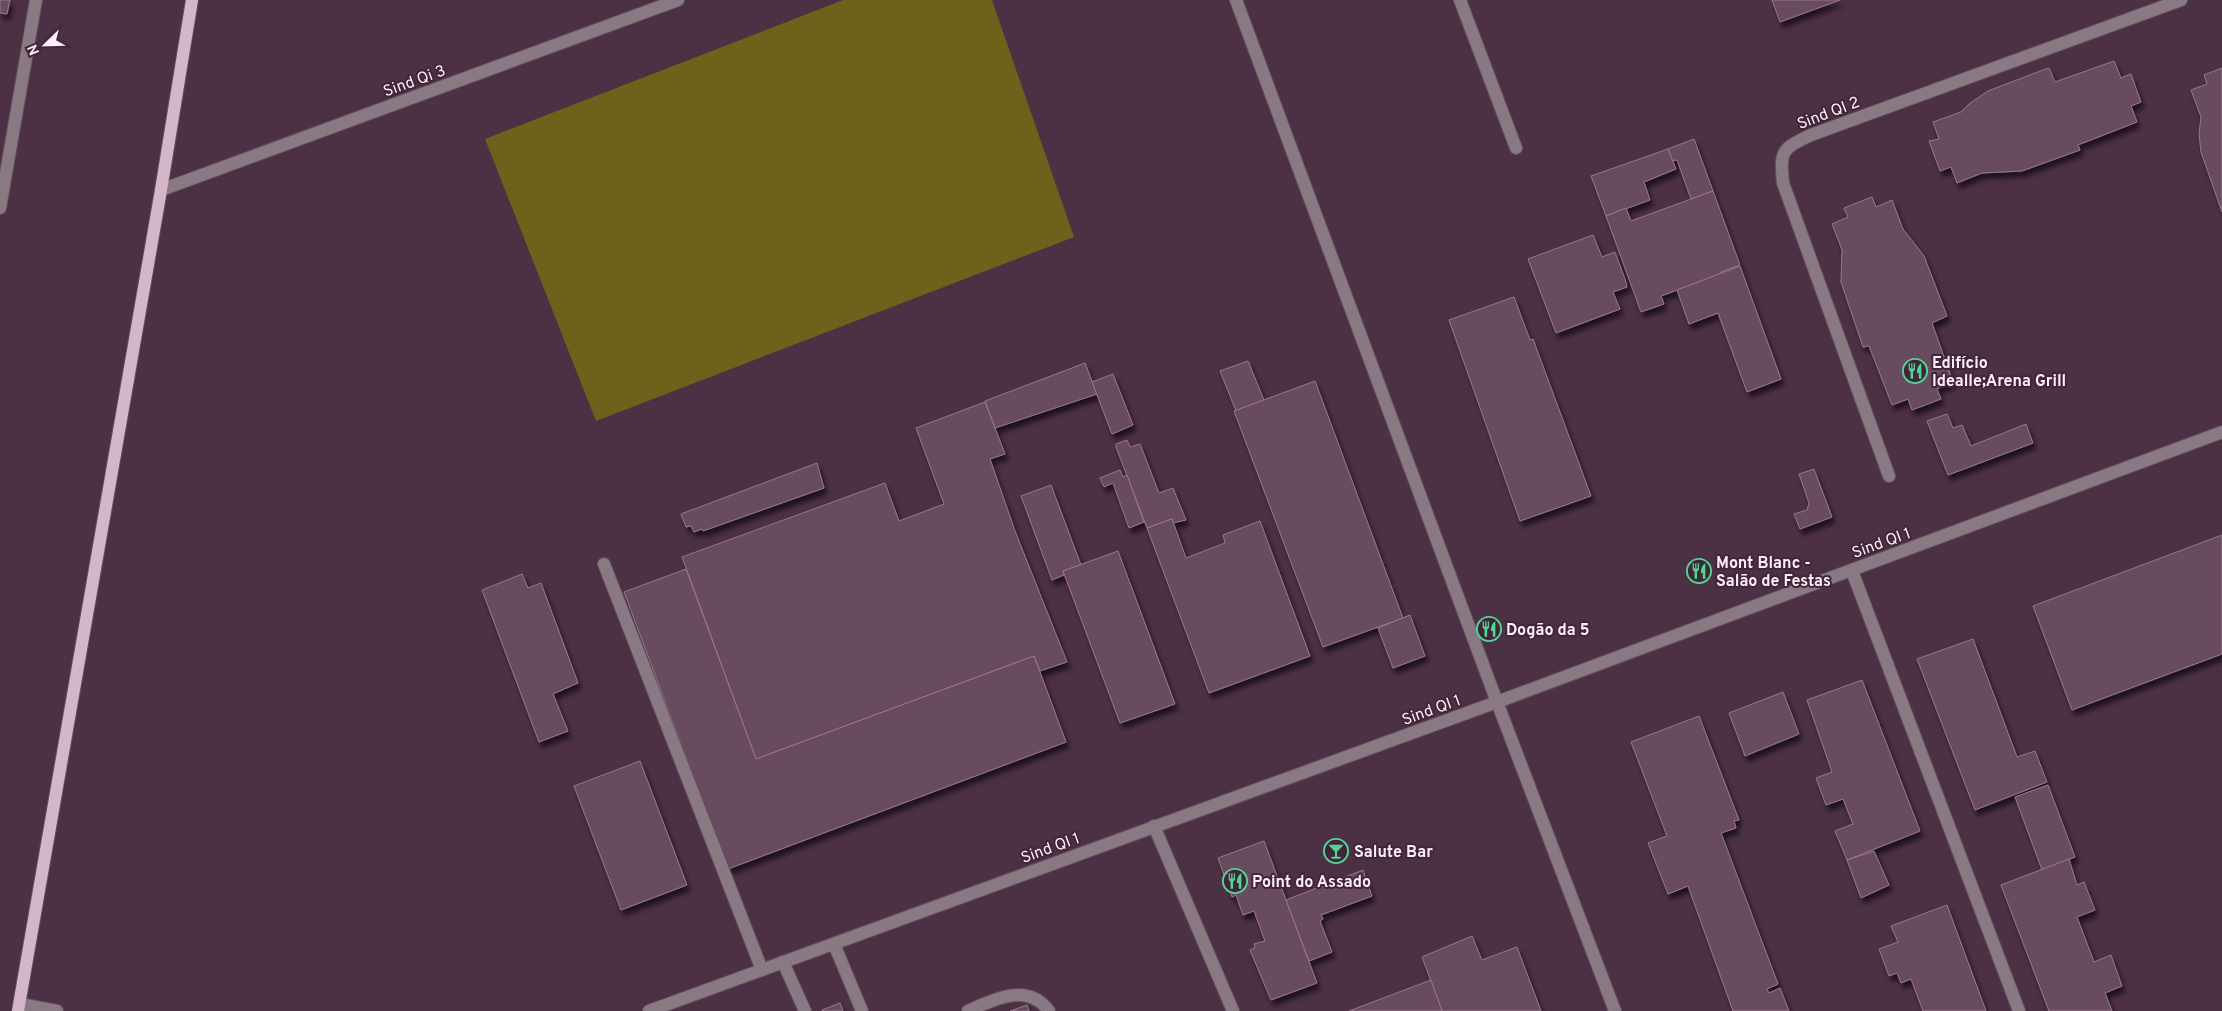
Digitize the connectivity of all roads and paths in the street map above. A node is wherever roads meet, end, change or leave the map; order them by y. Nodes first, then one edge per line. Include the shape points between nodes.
1 (36, 0) edge
2 (192, 0) edge
3 (678, 0) edge
4 (1236, 0) edge
5 (1460, 0) edge
6 (2181, 0) edge
7 (1516, 148) dead end
8 (161, 190) junction
9 (0, 208) edge
10 (2222, 432) edge
11 (1890, 476) dead end
12 (604, 564) dead end
13 (1852, 570) junction
14 (1497, 702) junction
15 (1154, 826) junction
16 (834, 944) junction
17 (783, 962) junction
18 (762, 970) junction
19 (803, 1006) edge
20 (19, 1007) edge
21 (58, 1011) edge
22 (649, 1011) edge
23 (862, 1011) edge
24 (968, 1011) edge
25 (1050, 1011) edge
26 (1233, 1011) edge
27 (1615, 1011) edge
28 (2019, 1011) edge

1 - 9 street
2 - 8 main road
3 - 8 street, Sind Qi 3
4 - 14 street
5 - 7 street
6 - 11 street, Sind QI 2 via 1789,145 1781,160 1783,183
8 - 20 main road
10 - 13 street, Sind QI 1
12 - 18 street
13 - 14 street, Sind QI 1
13 - 28 street
14 - 15 street, Sind QI 1
14 - 27 street
15 - 16 street, Sind QI 1
15 - 26 street
16 - 17 street, Sind QI 1
16 - 23 street
17 - 18 street, Sind QI 1
17 - 19 street
18 - 22 street, Sind QI 1
20 - 21 street
24 - 25 street via 1004,998 1029,994

